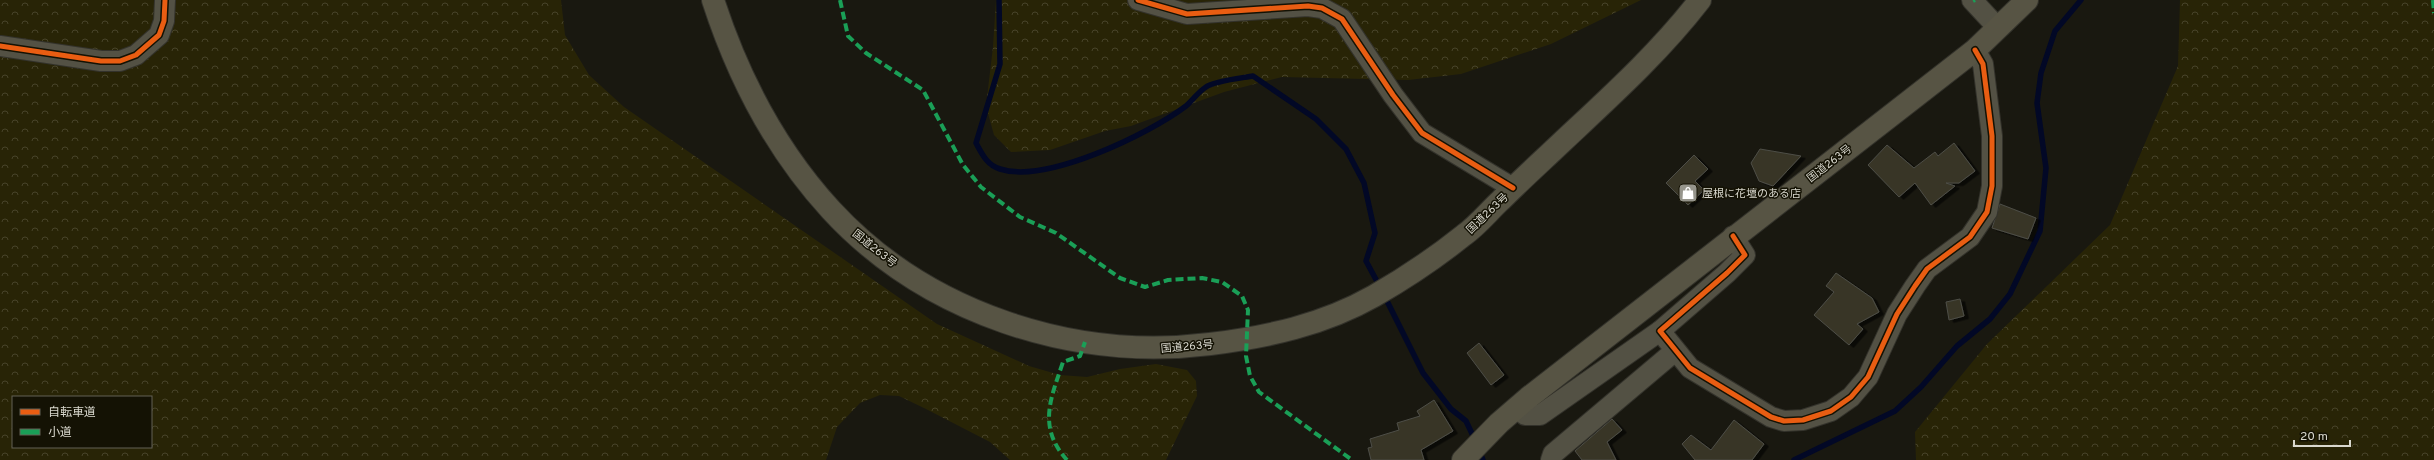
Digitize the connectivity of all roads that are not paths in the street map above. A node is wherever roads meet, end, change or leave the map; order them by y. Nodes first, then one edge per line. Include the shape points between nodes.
1 (165, 0) edge
2 (713, 0) edge
3 (1138, 0) edge
4 (1700, 0) edge
5 (1972, 0) edge
6 (2027, 0) edge
7 (1998, 28) junction
8 (0, 46) edge
9 (1975, 50) junction
10 (1513, 188) junction
11 (1733, 236) junction
12 (1660, 331) junction
13 (1675, 351) junction
14 (1518, 407) junction
15 (1463, 460) edge
16 (1551, 460) edge

1 - 8 street via 164,20 159,35 136,55 120,61 101,61
2 - 10 highway, 国道263号 via 734,60 768,125 814,191 860,238 885,258 971,310 1051,336 1120,347 1187,347 1255,339 1308,326 1374,297 1466,234
3 - 10 street via 1186,14 1308,6 1322,8 1342,20 1422,133
4 - 10 highway, 国道263号 via 1646,62
5 - 7 street
6 - 7 highway, 国道263号
7 - 9 highway, 国道263号
9 - 11 highway, 国道263号
9 - 13 street via 1983,64 1992,136 1992,186 1987,212 1970,237 1927,269 1897,314 1868,377 1851,397 1831,411 1803,420 1784,421 1771,417 1690,368
11 - 12 street via 1745,255
11 - 14 highway, 国道263号
12 - 13 street
12 - 14 street via 1540,415 1525,415
13 - 16 street via 1553,454
14 - 15 highway, 国道263号

